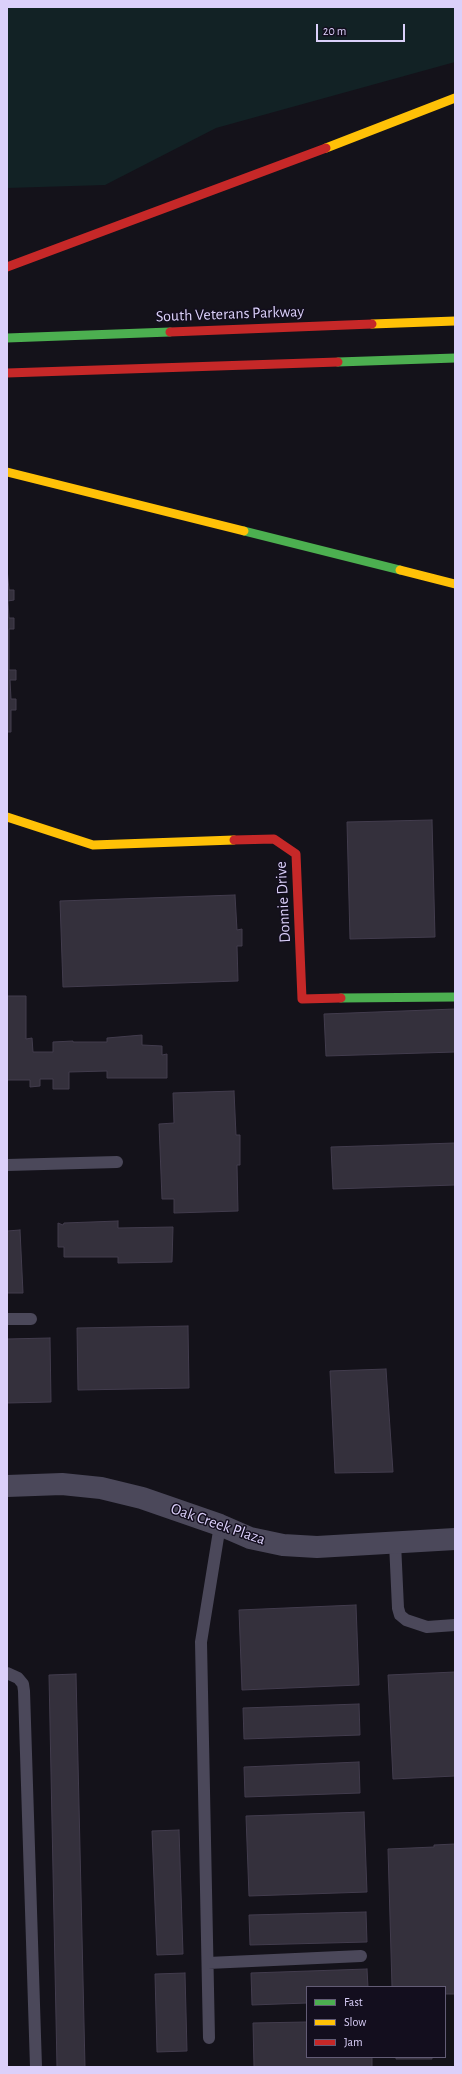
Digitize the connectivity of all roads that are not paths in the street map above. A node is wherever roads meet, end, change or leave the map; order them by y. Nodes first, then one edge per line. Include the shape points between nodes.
1 (455, 98) edge
2 (7, 268) edge
3 (455, 321) edge
4 (7, 338) edge
5 (455, 358) edge
6 (7, 373) edge
7 (7, 472) edge
8 (455, 584) edge
9 (7, 817) edge
10 (455, 997) edge
11 (117, 1162) dead end
12 (7, 1165) edge
13 (7, 1319) edge
14 (31, 1319) dead end
15 (7, 1486) edge
16 (220, 1525) junction
17 (455, 1539) edge
18 (395, 1543) junction
19 (455, 1625) edge
20 (7, 1673) edge
21 (360, 1956) dead end
22 (208, 1963) junction
23 (209, 2038) dead end
24 (36, 2067) edge

1 - 2 main road
3 - 4 main road, South Veterans Parkway
5 - 6 main road
7 - 8 main road
9 - 10 main road, Donnie Drive via 93,845 274,839 296,854 302,999
11 - 12 lane
13 - 14 lane
15 - 16 street, Oak Creek Plaza via 62,1484 101,1488 142,1498
16 - 18 street, Oak Creek Plaza via 250,1538 282,1545 317,1547
16 - 22 lane via 201,1642
17 - 18 street, Oak Creek Plaza
18 - 19 lane via 400,1615 406,1620 427,1627
20 - 24 lane via 18,1678 23,1684 24,1691
21 - 22 lane
22 - 23 lane

